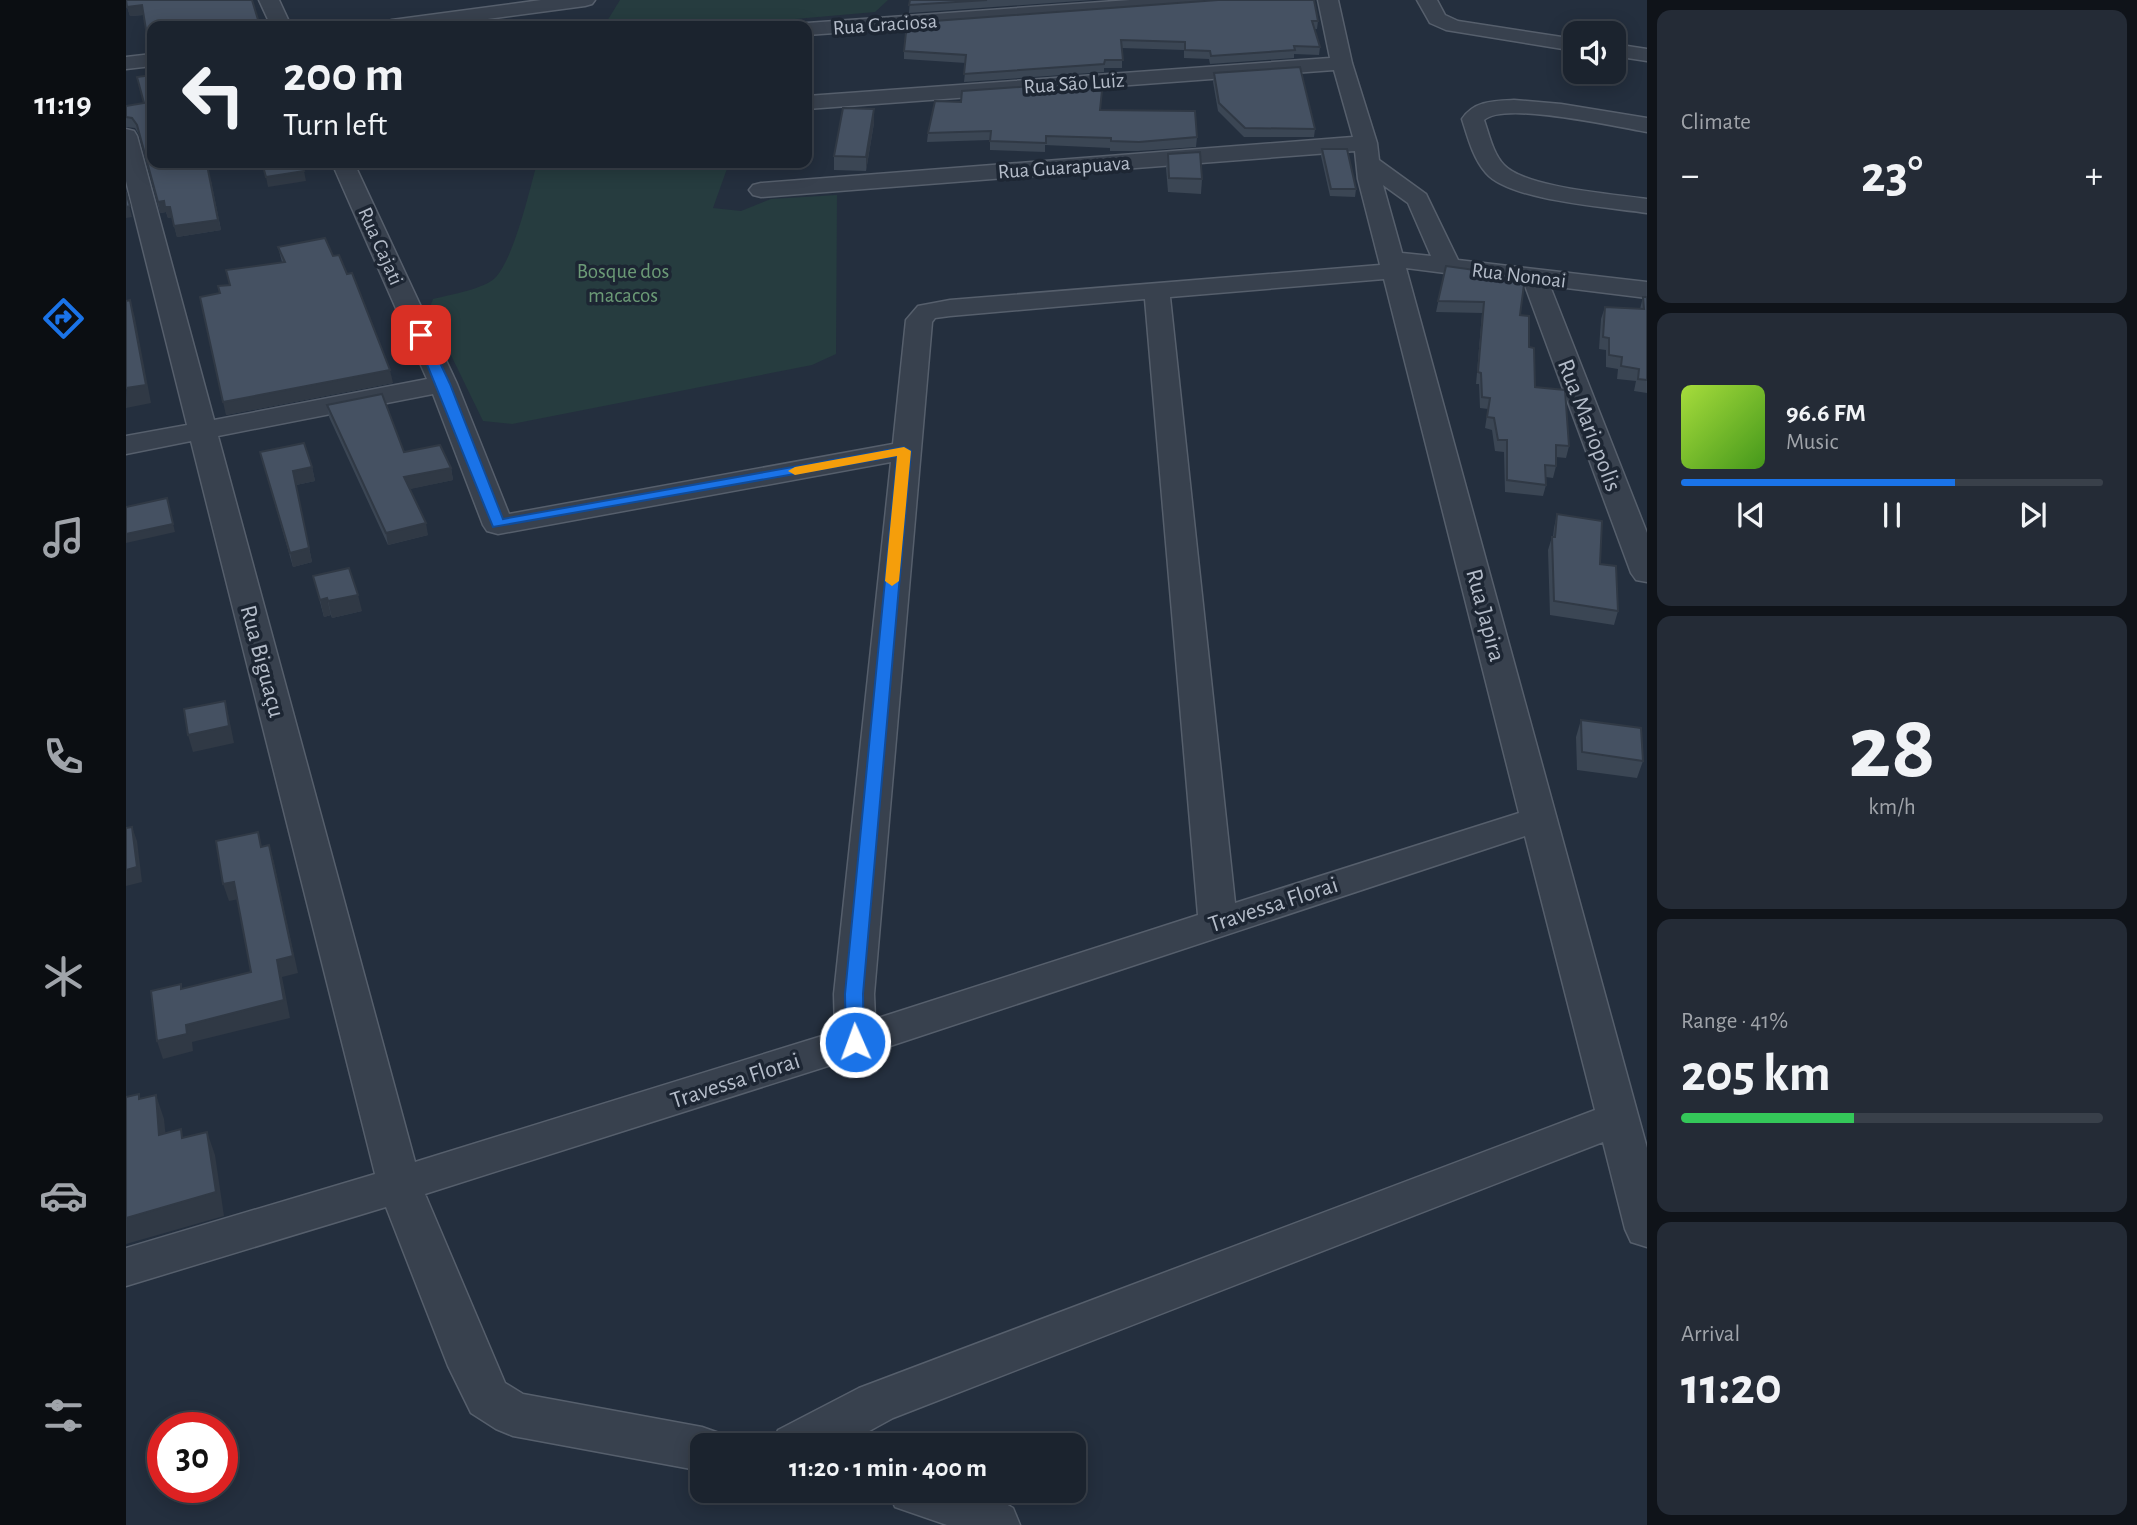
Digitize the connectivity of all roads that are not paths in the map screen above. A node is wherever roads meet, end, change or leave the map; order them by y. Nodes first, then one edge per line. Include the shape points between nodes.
1 (269, 0) edge
2 (436, 0) edge
3 (585, 0) edge
4 (1214, 0) edge
5 (1328, 0) edge
6 (1427, 0) edge
7 (1161, 2) edge
8 (447, 19) junction
9 (279, 21) edge
10 (431, 21) edge
11 (812, 29) edge
12 (1563, 43) edge
13 (1626, 52) edge
14 (1647, 55) edge
15 (147, 61) edge
16 (1342, 63) junction
17 (126, 64) edge
18 (812, 103) edge
19 (1647, 125) edge
20 (126, 136) edge
21 (1367, 153) junction
22 (344, 168) edge
23 (765, 168) edge
24 (1647, 206) edge
25 (1393, 265) junction
26 (1448, 266) junction
27 (1534, 276) junction
28 (1647, 290) edge
29 (1157, 292) junction
30 (443, 384) junction
31 (202, 430) junction
32 (126, 445) edge
33 (904, 451) junction
34 (1647, 573) edge
35 (1540, 819) junction
36 (1218, 922) junction
37 (855, 1042) junction
38 (1617, 1119) junction
39 (400, 1187) junction
40 (1647, 1229) edge
41 (126, 1267) edge
42 (819, 1433) edge
43 (690, 1447) edge
44 (951, 1503) edge
45 (995, 1525) edge

1 - 9 street
2 - 8 street
3 - 8 street
4 - 7 street, Rua Graciosa
5 - 16 street, Rua Japira
6 - 12 street via 1437,19 1453,26
7 - 11 street, Rua Graciosa
8 - 10 street
13 - 14 street
15 - 17 street
16 - 18 street, Rua São Luiz
16 - 21 street, Rua Japira
19 - 24 street via 1524,107 1497,107 1480,111 1473,119 1496,173 1509,181
20 - 31 street, Rua Biguaçu
21 - 23 street, Rua Guarapuava via 761,193
21 - 25 street, Rua Japira
21 - 26 street via 1418,199
22 - 30 street, Rua Cajati
25 - 26 street, Rua Nonoai
25 - 29 street, Rua Nonoai
25 - 35 street, Rua Japira
26 - 27 street, Rua Nonoai
27 - 28 street, Rua Nonoai
27 - 34 street, Rua Mariopolis
29 - 33 street, Rua Nonoai via 927,312 919,320
29 - 36 street
30 - 31 street
30 - 33 street, Rua Cajati via 498,524
31 - 32 street
31 - 39 street, Rua Biguaçu
33 - 37 street via 854,994
35 - 36 street, Travessa Florai
35 - 38 street, Rua Japira
36 - 37 street, Travessa Florai
37 - 39 street, Travessa Florai
38 - 40 street, Rua Japira
38 - 42 street via 876,1403
39 - 41 street, Travessa Florai
39 - 43 street, Rua Biguaçu via 488,1398 513,1414
44 - 45 street

